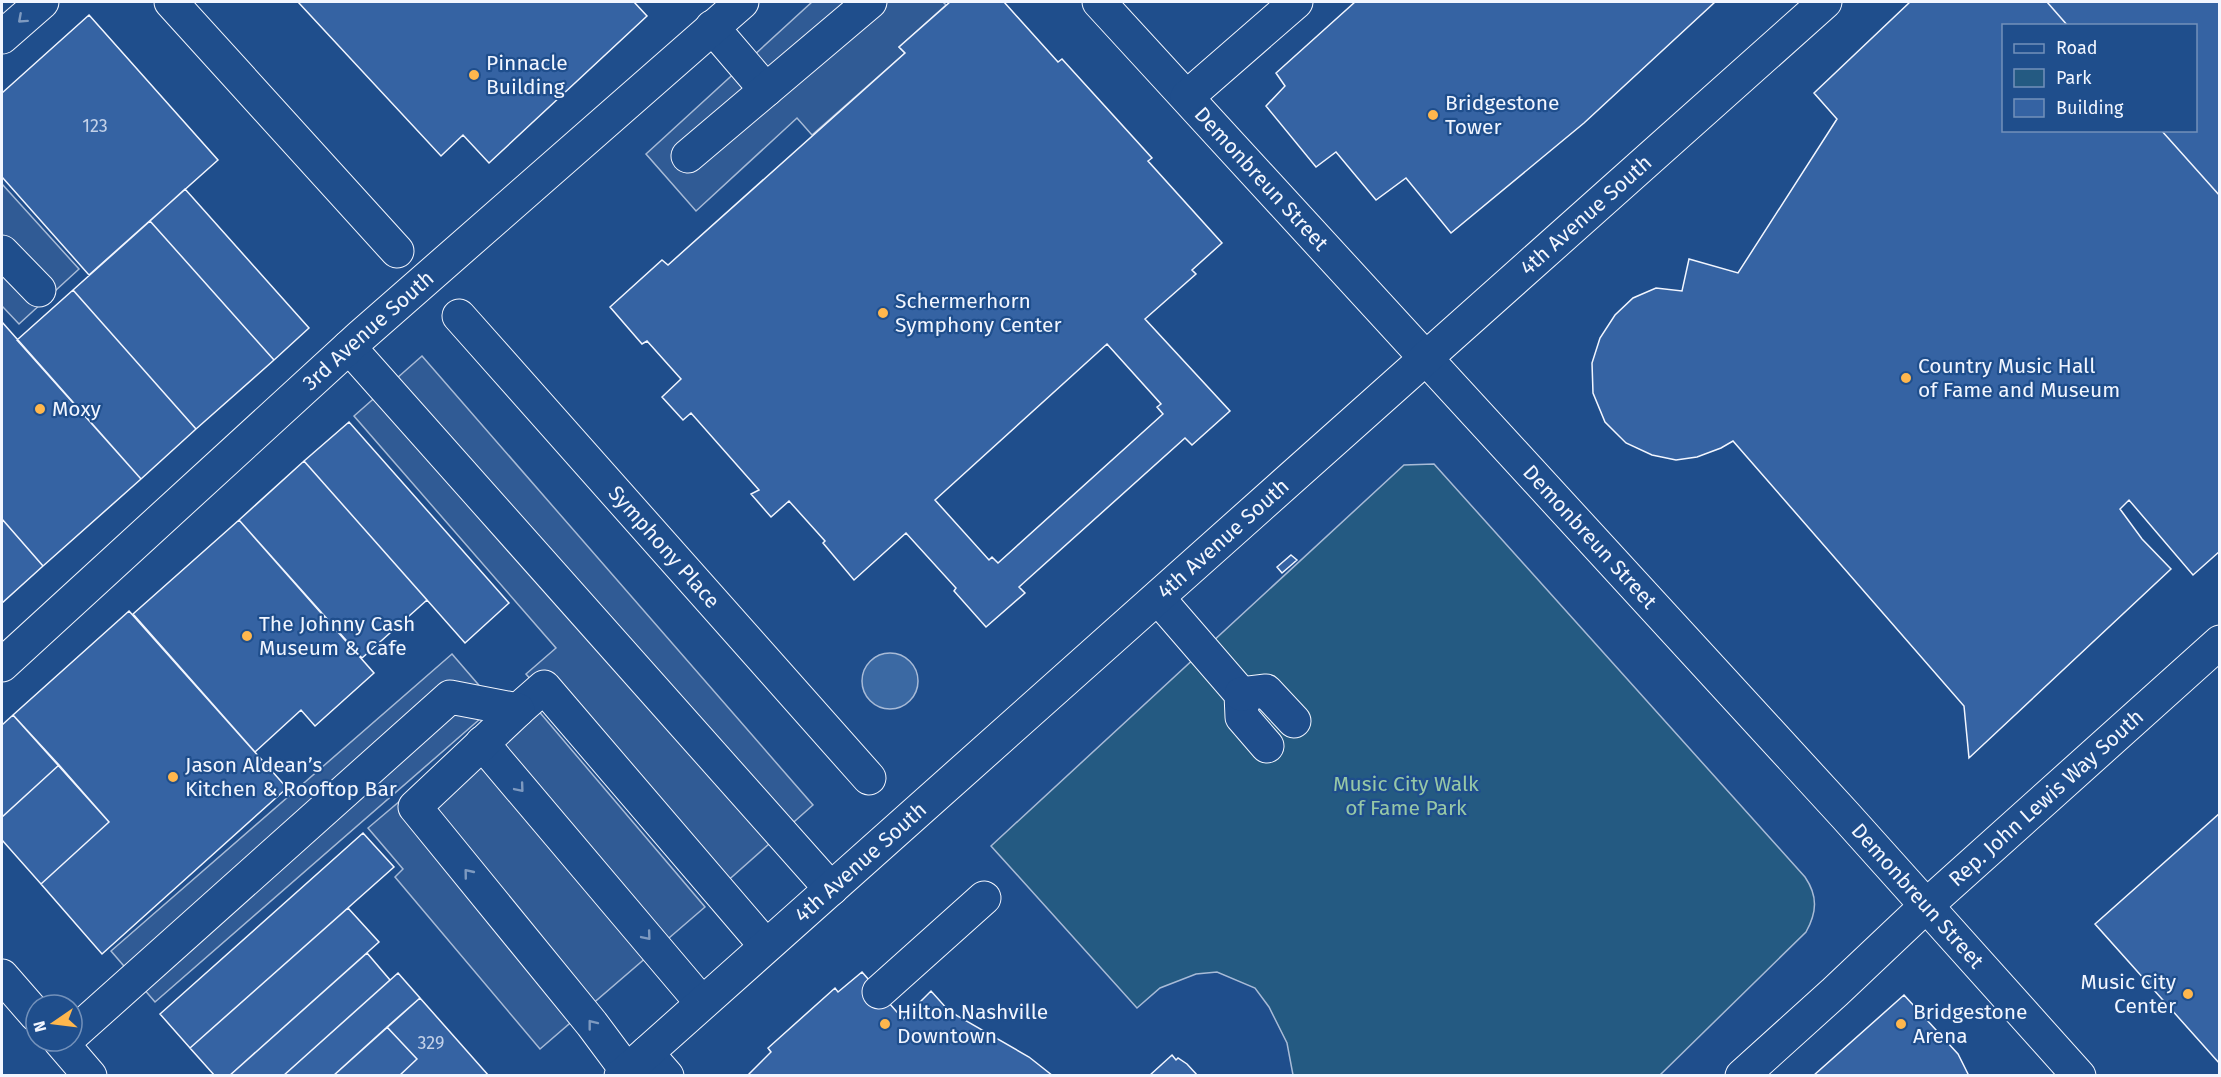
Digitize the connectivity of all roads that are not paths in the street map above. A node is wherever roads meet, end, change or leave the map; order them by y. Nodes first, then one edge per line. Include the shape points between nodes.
1 (42, 2) edge
2 (171, 2) edge
3 (742, 2) edge
4 (870, 2) edge
5 (1099, 2) edge
6 (1296, 2) edge
7 (1825, 2) edge
8 (712, 27) junction
9 (2, 37) edge
10 (766, 90) junction
11 (1186, 97) junction
12 (688, 156) dead end
13 (397, 250) dead end
14 (2, 252) edge
15 (39, 290) dead end
16 (459, 316) dead end
17 (349, 347) junction
18 (1426, 357) junction
19 (1158, 598) junction
20 (2220, 642) edge
21 (2, 665) edge
22 (1241, 694) junction
23 (518, 710) junction
24 (1294, 721) dead end
25 (482, 743) junction
26 (1267, 746) dead end
27 (869, 778) dead end
28 (831, 889) junction
29 (984, 898) dead end
30 (1926, 905) junction
31 (766, 946) junction
32 (2, 976) edge
33 (879, 992) dead end
34 (24, 1001) edge
35 (702, 1003) junction
36 (84, 1022) edge
37 (72, 1053) edge
38 (641, 1069) edge
39 (86, 1074) edge
40 (1742, 1076) edge
41 (2079, 1076) edge

1 -> 9 street
2 - 13 street
3 - 8 street, 3rd Avenue South
4 - 10 street
5 - 11 street, Demonbreun Street
6 - 11 street
7 - 18 street, 4th Avenue South
8 - 10 street
8 - 17 street, 3rd Avenue South
10 - 12 street
11 - 18 street, Demonbreun Street
14 - 15 street
16 - 27 street, Symphony Place
17 - 21 street, 3rd Avenue South
17 - 28 street
18 - 19 street, 4th Avenue South
18 - 30 street, Demonbreun Street
19 - 22 street
19 - 28 street, 4th Avenue South
20 - 30 street, Rep. John Lewis Way South
22 - 24 street via 1266,691
22 - 26 street via 1242,717
23 - 25 street
23 - 31 street via 544,687
23 - 36 street via 450,697
25 -> 35 street
38 -> 25 street via 592,1024 415,807
28 - 31 street, 4th Avenue South
29 - 33 street
30 - 40 street, Rep. John Lewis Way South
30 - 41 street, Demonbreun Street
31 - 35 street, 4th Avenue South
32 - 34 street
35 - 38 street, 4th Avenue South
37 - 39 street

